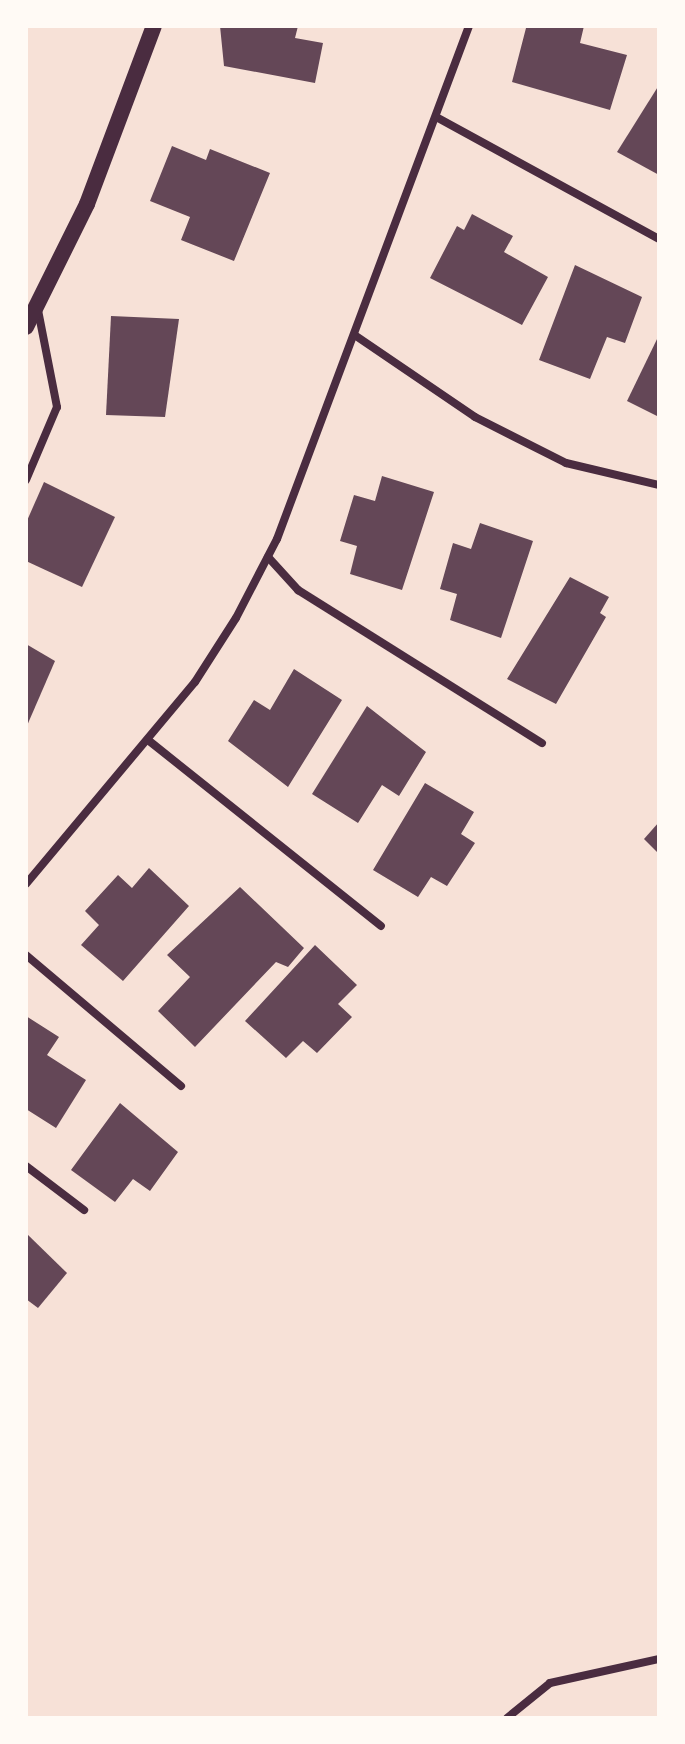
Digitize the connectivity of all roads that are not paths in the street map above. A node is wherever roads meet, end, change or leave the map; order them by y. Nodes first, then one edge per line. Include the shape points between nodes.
1 (154, 26) edge
2 (469, 26) edge
3 (438, 118) junction
4 (659, 239) edge
5 (37, 305) junction
6 (26, 327) edge
7 (356, 336) junction
8 (26, 480) edge
9 (659, 485) edge
10 (268, 557) junction
11 (148, 740) junction
12 (542, 743) dead end
13 (26, 884) edge
14 (381, 926) dead end
15 (26, 955) edge
16 (181, 1086) dead end
17 (26, 1166) edge
18 (84, 1210) dead end
19 (659, 1659) edge
20 (507, 1718) edge

1 - 5 main road via 87,204
2 - 3 street
3 - 4 street
3 - 7 street
5 - 6 main road
5 - 8 street via 57,407
7 - 9 street via 475,417 566,463
7 - 10 street
10 - 11 street via 195,682
10 - 12 street via 298,590
11 - 13 street
11 - 14 street
15 - 16 street
17 - 18 street
19 - 20 street via 550,1683

